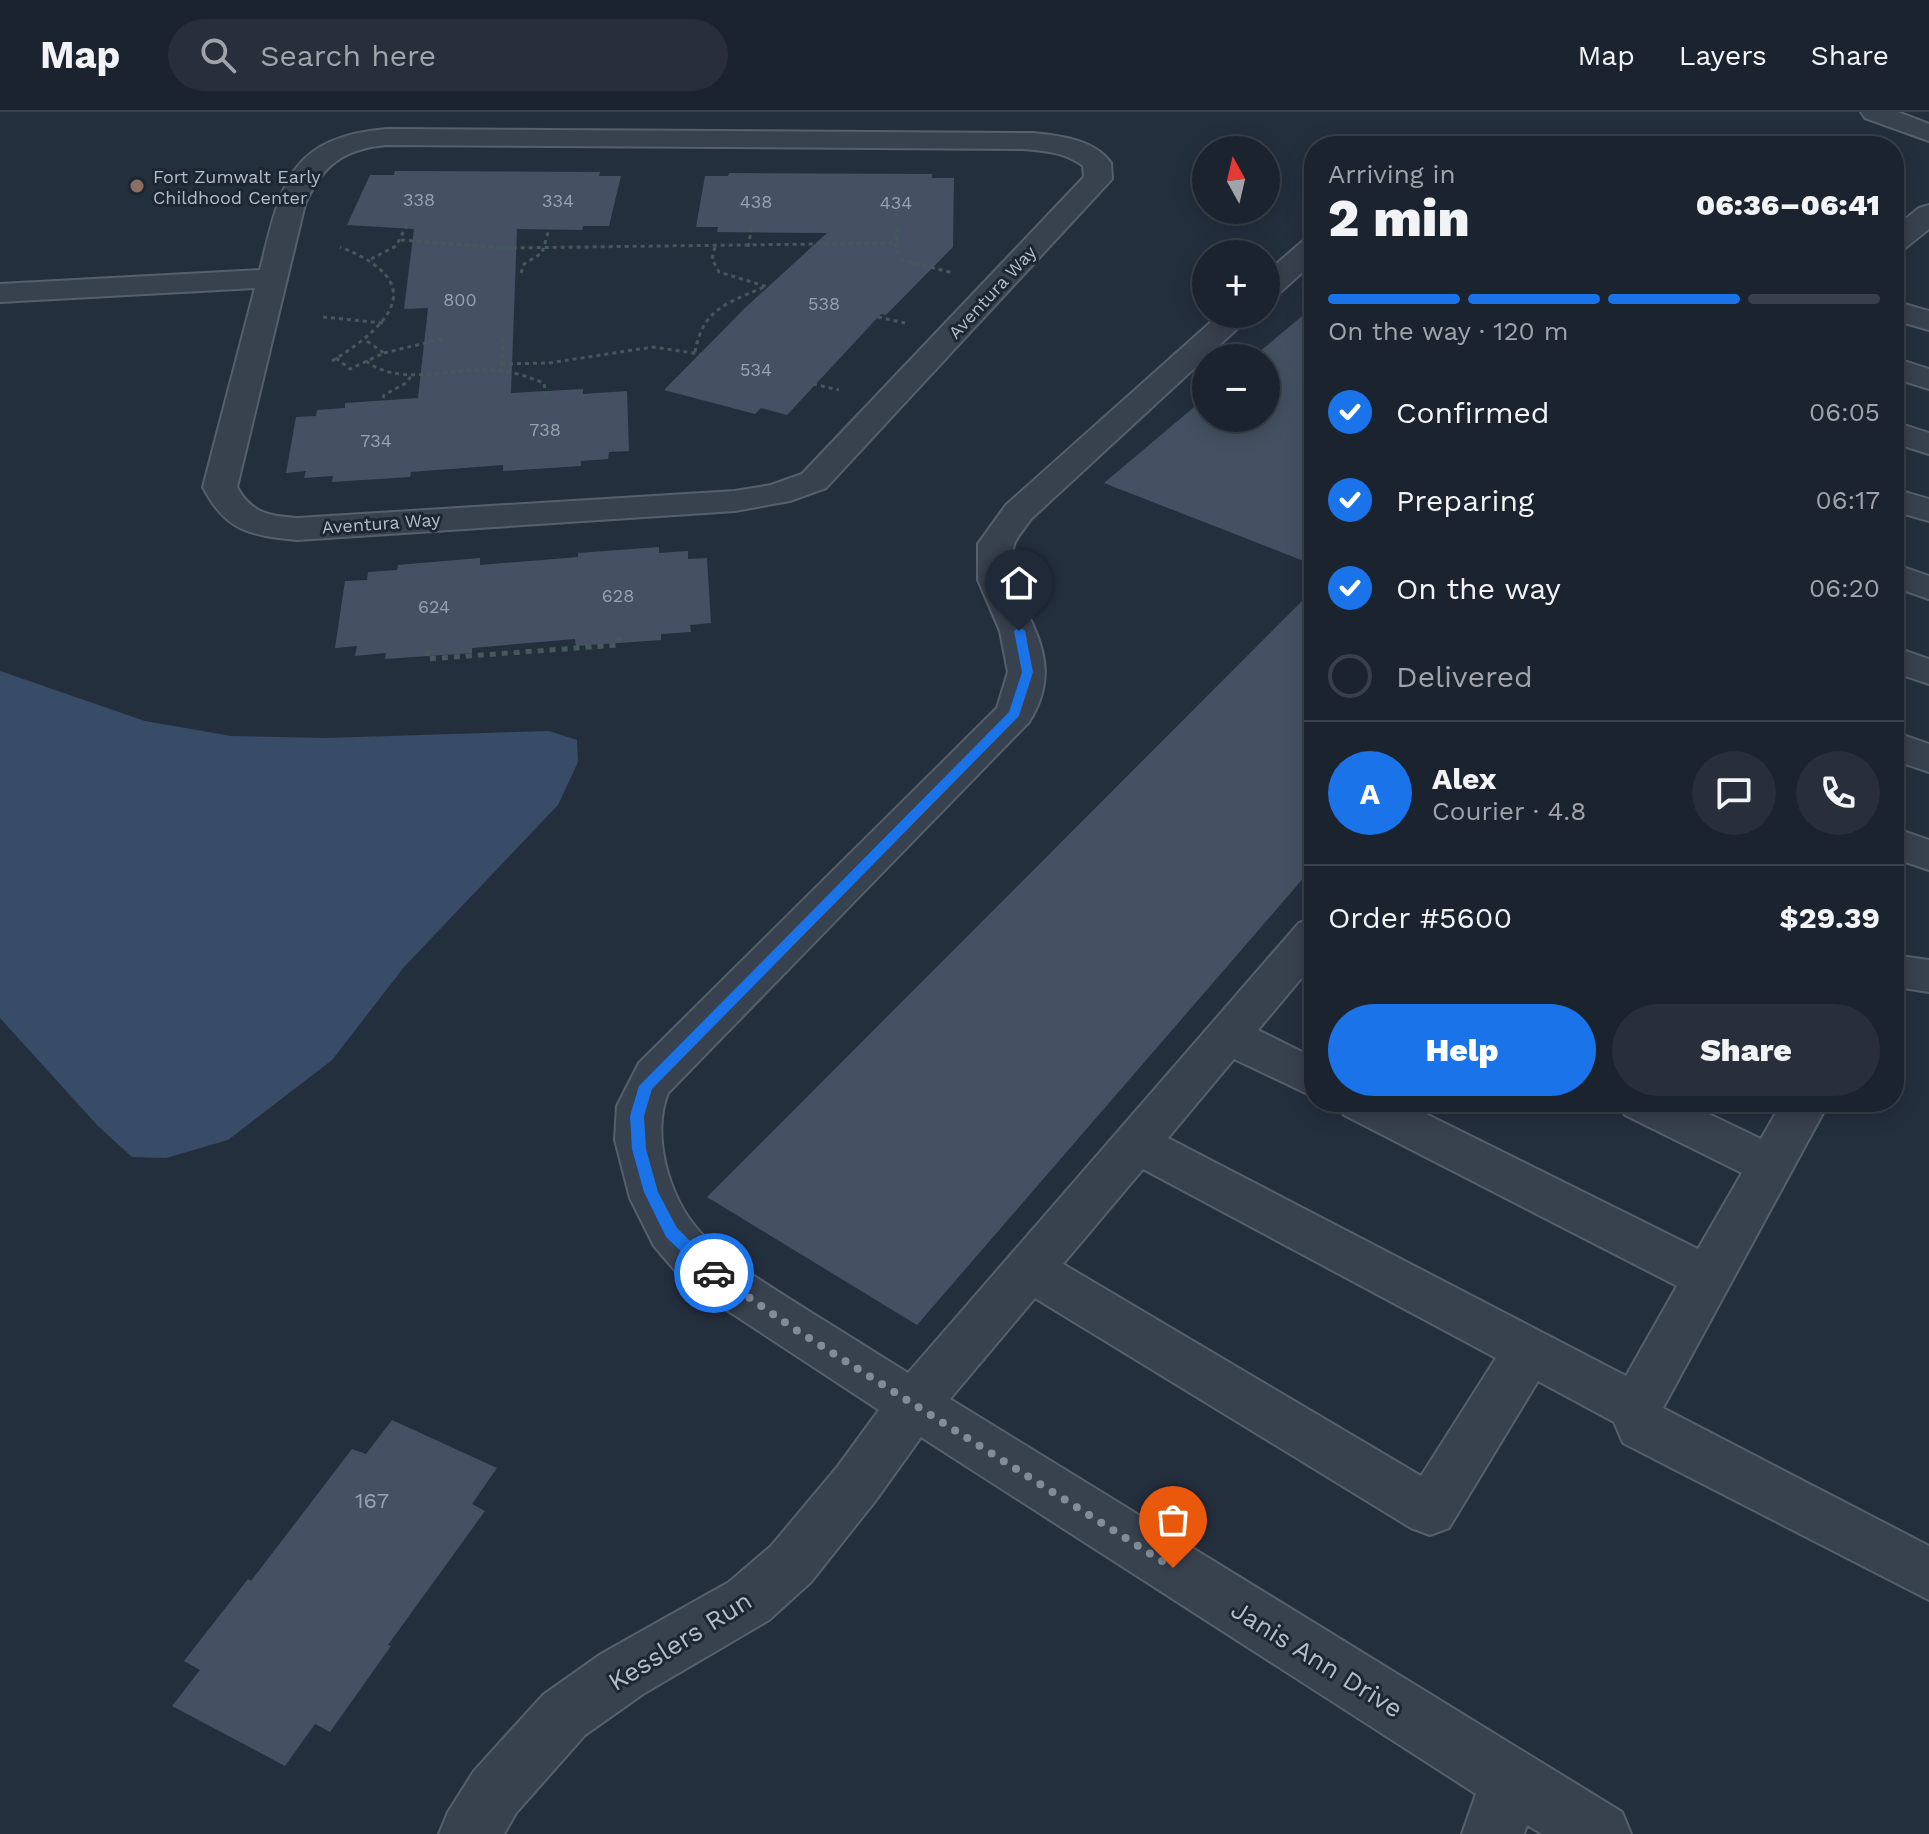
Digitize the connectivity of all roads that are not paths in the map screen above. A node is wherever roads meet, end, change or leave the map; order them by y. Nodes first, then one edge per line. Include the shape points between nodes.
1 (1874, 112) edge
2 (1929, 133) edge
3 (1929, 214) edge
4 (1904, 235) edge
5 (1304, 255) edge
6 (1280, 276) edge
7 (272, 278) junction
8 (0, 293) edge
9 (1904, 313) edge
10 (1929, 321) edge
11 (1222, 328) edge
12 (1904, 371) edge
13 (1929, 379) edge
14 (1904, 435) edge
15 (1929, 444) edge
16 (1904, 502) edge
17 (1929, 511) edge
18 (1904, 579) edge
19 (1929, 588) edge
20 (1904, 663) edge
21 (1929, 672) edge
22 (1904, 749) edge
23 (1929, 759) edge
24 (1904, 846) edge
25 (1929, 856) edge
26 (1304, 948) edge
27 (1228, 1035) junction
28 (1304, 1074) edge
29 (1380, 1112) edge
30 (1661, 1112) edge
31 (1800, 1112) edge
32 (1136, 1143) junction
33 (1770, 1165) junction
34 (1029, 1269) junction
35 (1706, 1277) junction
36 (1529, 1350) junction
37 (914, 1404) junction
38 (1636, 1407) junction
39 (1929, 1574) edge
40 (1502, 1808) edge
41 (470, 1834) edge
42 (1600, 1834) edge

1 - 2 street
3 - 4 street
5 - 6 street
7 - 7 street, Aventura Way via 220,487 229,506 252,524 297,529 735,501 814,481 1098,179 1097,163 1061,144 1023,141 362,138 317,158 300,178
7 - 8 street
9 - 10 street
11 - 37 street, Janis Ann Drive via 1018,512 996,544 996,580 1019,631 1027,672 1015,713 655,1075 637,1116 639,1149 651,1192 672,1232 711,1271
12 - 13 street
14 - 15 street
16 - 17 street
18 - 19 street
20 - 21 street
22 - 23 street
24 - 25 street
26 - 27 street, Kesslers Run
27 - 28 street
27 - 32 street, Kesslers Run
29 - 35 street
30 - 33 street
31 - 33 street
32 - 34 street, Kesslers Run
32 - 36 street
33 - 35 street
34 - 36 street via 1430,1510
34 - 37 street, Kesslers Run
35 - 38 street
36 - 38 street
37 - 40 street, Janis Ann Drive
37 - 41 street, Kesslers Run via 791,1564 749,1601 622,1674 564,1715 495,1792
38 - 39 street via 1642,1426
40 - 42 street, Janis Ann Drive

